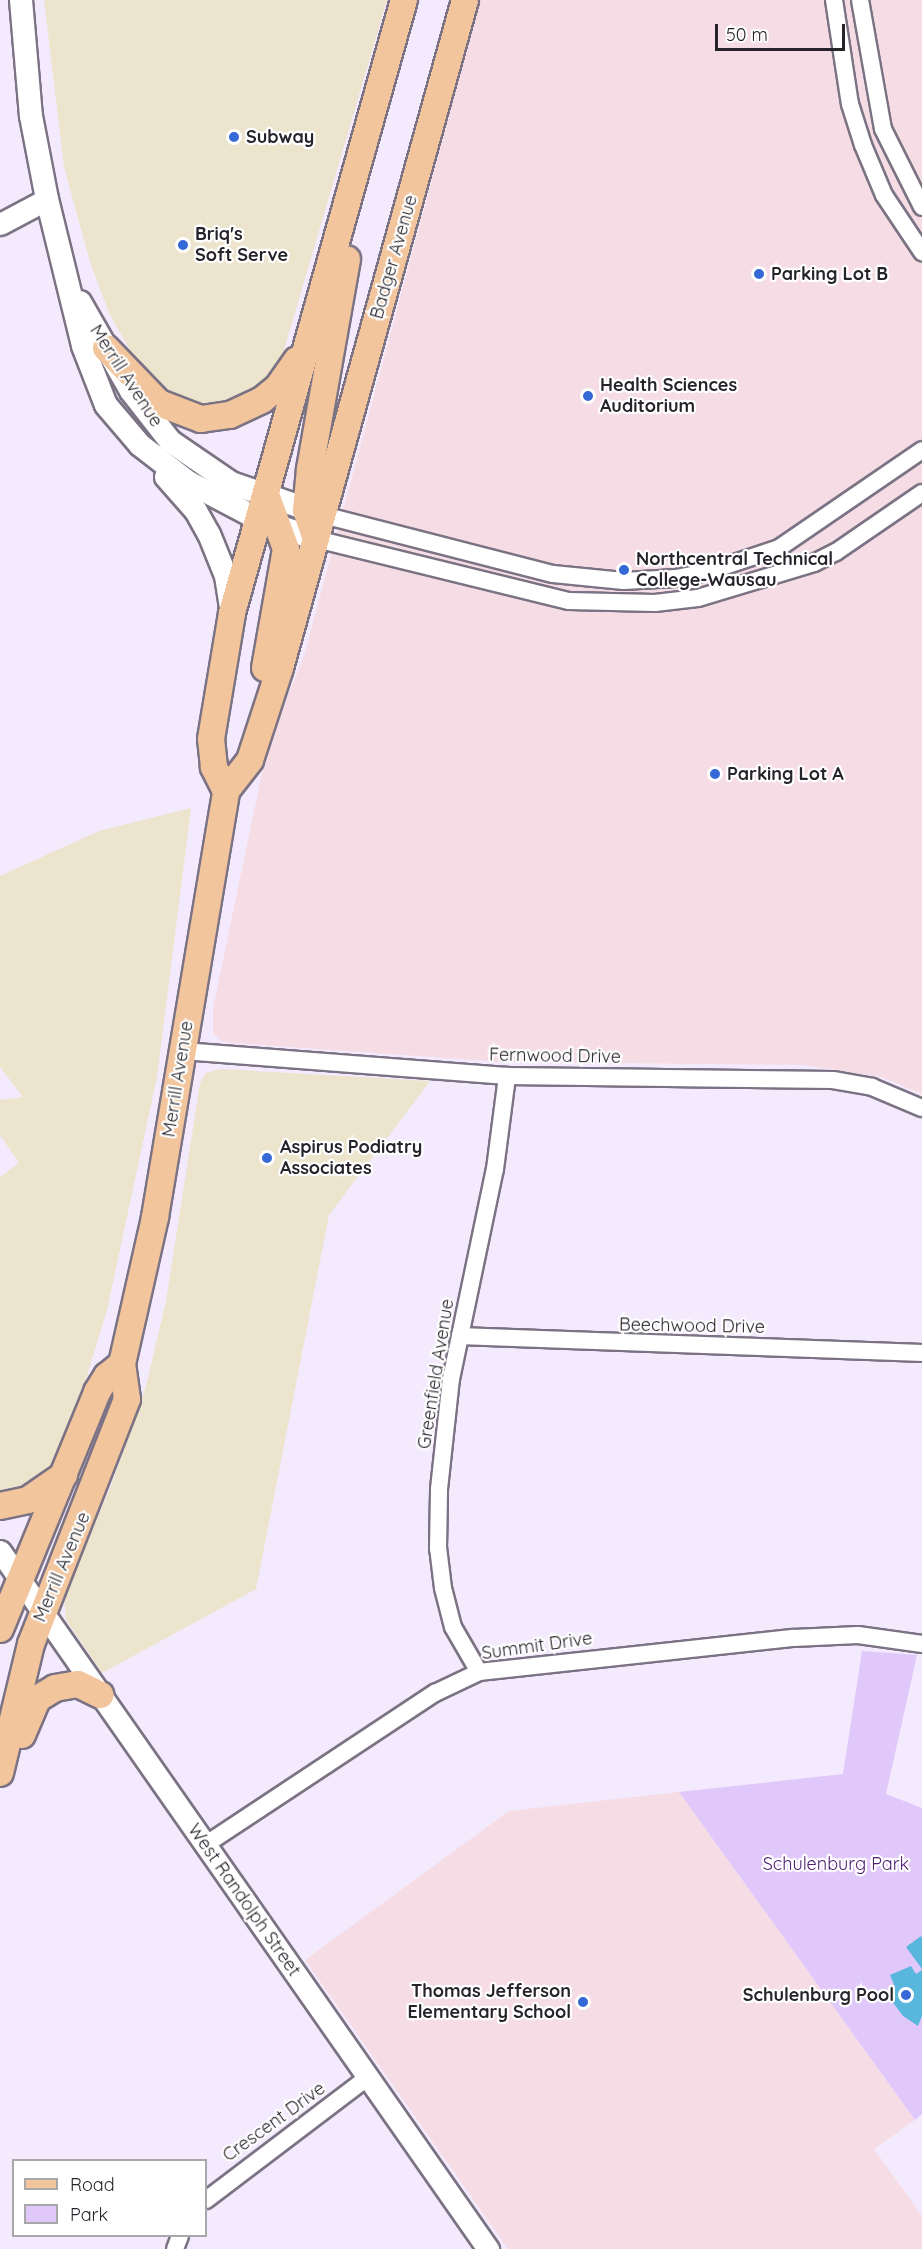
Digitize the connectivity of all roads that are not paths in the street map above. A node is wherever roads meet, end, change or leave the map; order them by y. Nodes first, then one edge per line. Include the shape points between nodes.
1 (21, 0) edge
2 (404, 0) edge
3 (465, 0) edge
4 (834, 0) edge
5 (860, 0) edge
6 (350, 196) junction
7 (47, 200) junction
8 (922, 207) edge
9 (0, 225) edge
10 (922, 252) edge
11 (63, 273) junction
12 (308, 342) junction
13 (106, 348) junction
14 (140, 446) junction
15 (922, 450) edge
16 (922, 493) edge
17 (269, 514) junction
18 (315, 521) junction
19 (232, 613) junction
20 (254, 750) junction
21 (226, 791) junction
22 (183, 1051) junction
23 (507, 1076) junction
24 (922, 1108) edge
25 (460, 1336) junction
26 (922, 1353) edge
27 (122, 1364) junction
28 (64, 1474) junction
29 (0, 1506) edge
30 (0, 1551) edge
31 (20, 1579) junction
32 (44, 1611) junction
33 (0, 1629) edge
34 (922, 1644) edge
35 (479, 1672) junction
36 (101, 1695) junction
37 (0, 1773) edge
38 (0, 1778) edge
39 (205, 1845) junction
40 (367, 2078) junction
41 (207, 2199) edge
42 (488, 2249) edge

1 - 7 main road, Merrill Avenue via 30,106
2 - 6 main road
3 - 18 main road, Badger Avenue
4 - 10 street via 850,104 863,145 884,195
5 - 8 street via 883,129
6 - 12 main road
6 - 18 main road via 350,245 311,462
7 - 9 street
7 - 11 main road, Merrill Avenue
11 - 13 main road, Merrill Avenue
11 - 14 main road, Merrill Avenue via 94,382 111,414
12 - 13 main road via 283,381 267,396 241,411 214,419 188,416 159,403
12 - 17 main road
13 - 17 main road, Merrill Avenue via 148,415 171,441
14 - 17 main road, Merrill Avenue via 188,482
14 - 19 main road via 201,519 221,560
15 - 18 street via 780,548 726,567 676,578 624,581 554,574
16 - 18 street via 851,543 814,563 708,595 656,603 569,601
17 - 18 main road, Merrill Avenue
17 - 18 main road, Merrill Avenue
17 - 19 main road
17 - 20 main road via 286,554
18 - 20 main road, Merrill Avenue
19 - 21 main road via 211,739 214,767
20 - 21 main road, Merrill Avenue
21 - 22 main road, Merrill Avenue
22 - 23 street, Fernwood Drive
22 - 27 main road, Merrill Avenue via 149,1248
23 - 24 street, Fernwood Drive via 833,1080 872,1087
23 - 25 street, Greenfield Avenue via 495,1169
25 - 26 street, Beechwood Drive
25 - 35 street, Greenfield Avenue via 446,1421 438,1550 453,1627
27 - 28 main road, Merrill Avenue via 99,1388
27 - 32 main road, Merrill Avenue via 128,1393 123,1417
28 - 29 main road via 28,1500
28 - 31 main road, Merrill Avenue
30 - 31 street, West Randolph Street
31 - 32 street, West Randolph Street
31 - 33 main road, Merrill Avenue
32 - 36 street, West Randolph Street
32 - 37 main road, Merrill Avenue via 31,1644
34 - 35 street, Summit Drive via 858,1635 794,1638
35 - 39 street, Summit Drive via 435,1693
36 - 38 main road via 78,1684 55,1688 38,1699
36 - 39 street, West Randolph Street
39 - 40 street, West Randolph Street
40 - 41 street, Crescent Drive
40 - 42 street, West Randolph Street

